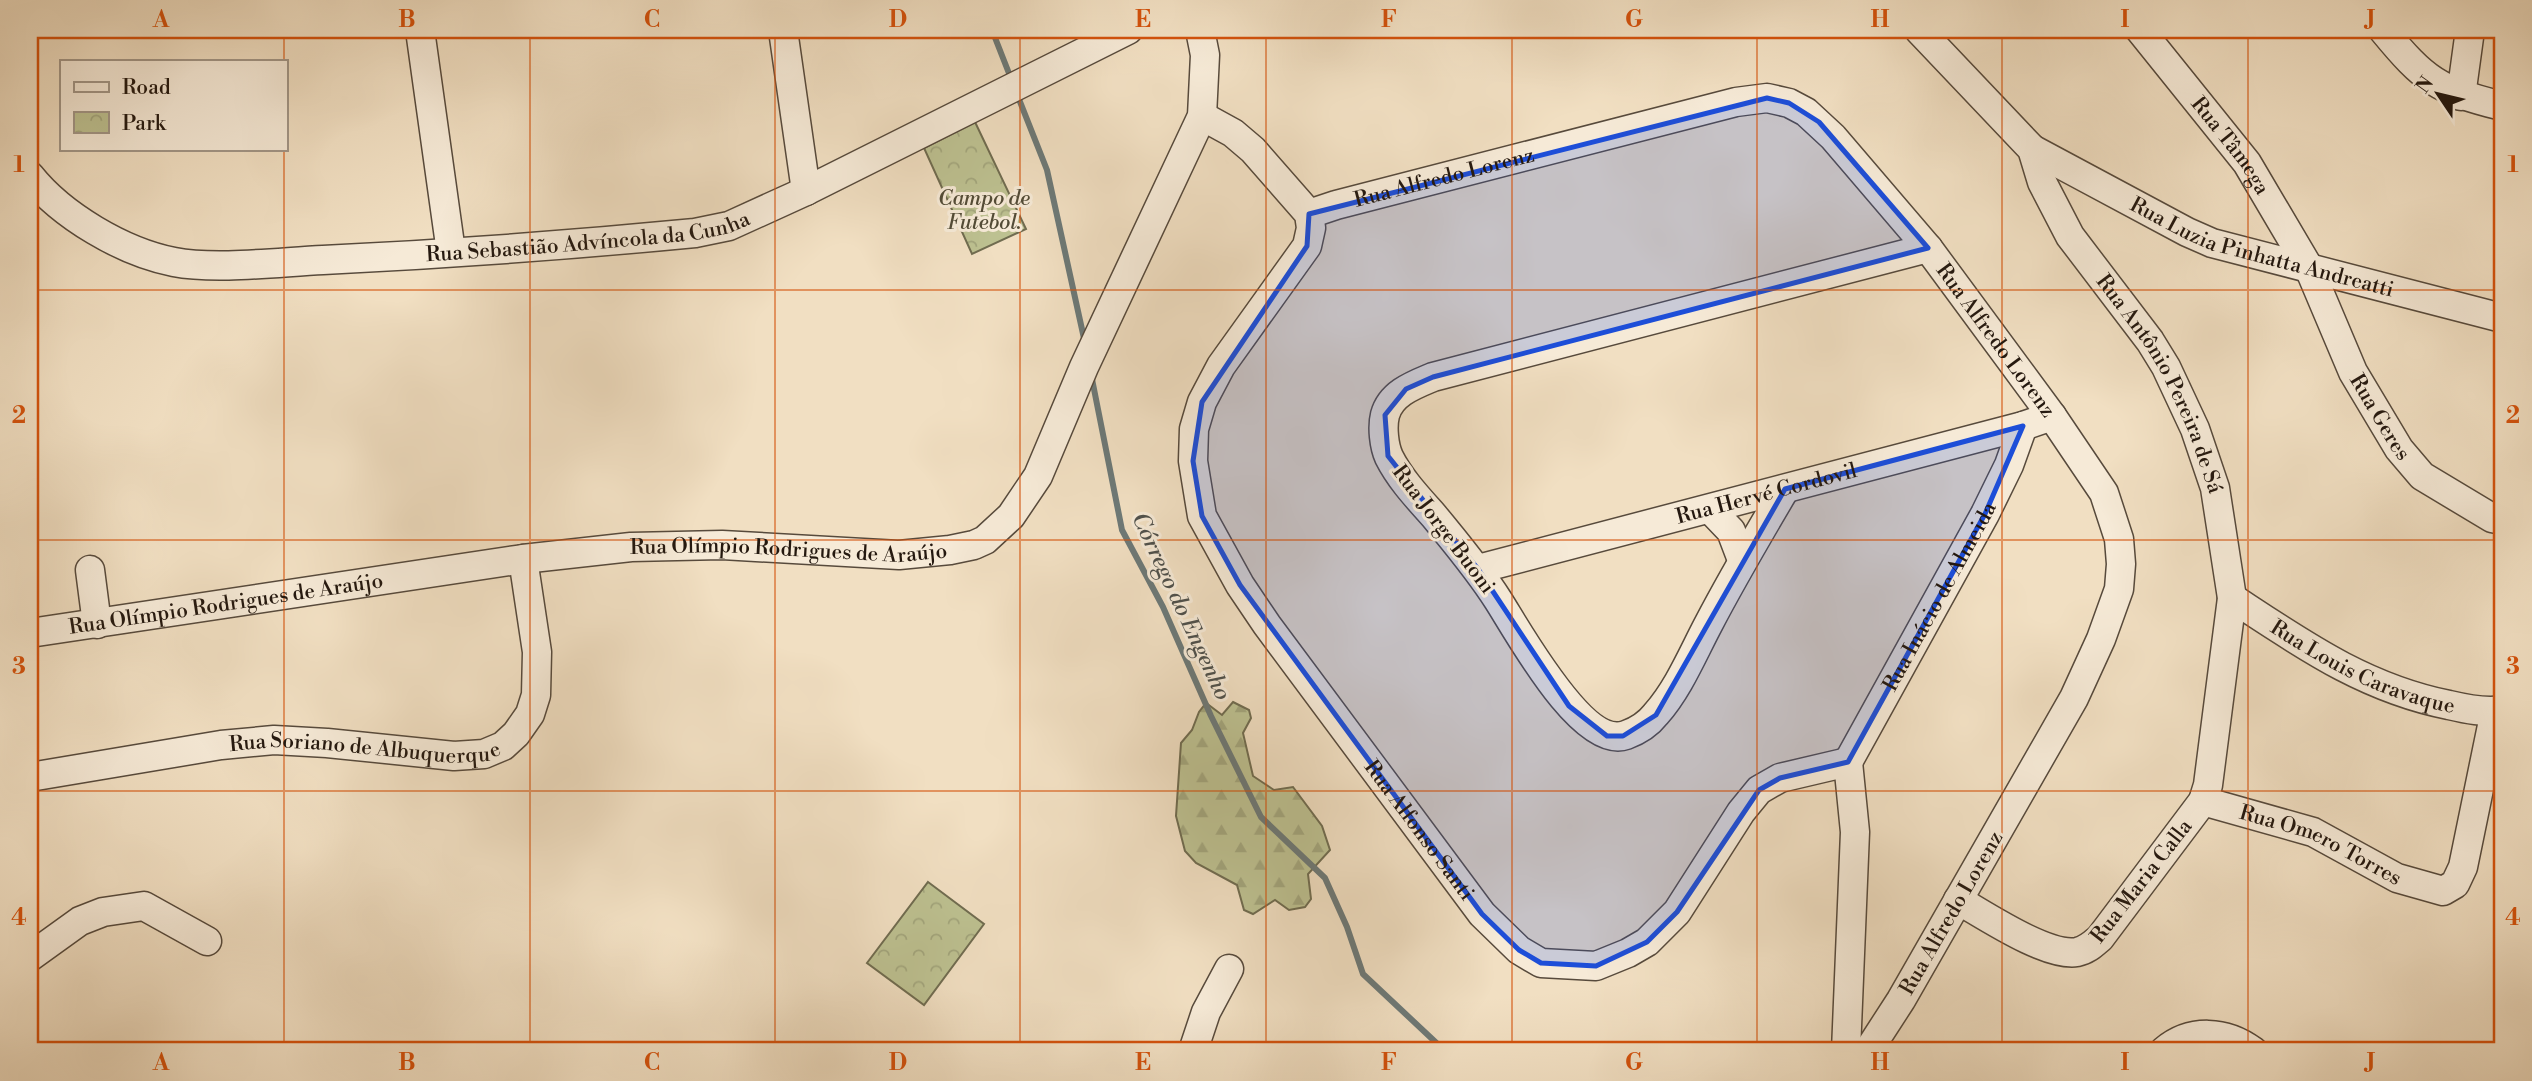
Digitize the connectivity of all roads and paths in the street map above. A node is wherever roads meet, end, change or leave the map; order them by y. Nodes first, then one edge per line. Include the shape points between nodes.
1 (420, 30) edge
2 (783, 30) edge
3 (1128, 30) edge
4 (1200, 30) edge
5 (1919, 30) edge
6 (2140, 30) edge
7 (2383, 30) edge
8 (2470, 30) edge
9 (2461, 96) junction
10 (2502, 106) edge
11 (1202, 116) junction
12 (2032, 149) junction
13 (30, 176) edge
14 (806, 191) junction
15 (1309, 214) junction
16 (1928, 248) junction
17 (451, 251) junction
18 (2309, 268) junction
19 (2502, 318) edge
20 (2052, 415) junction
21 (2023, 426) junction
22 (1785, 489) junction
23 (1710, 509) junction
24 (2502, 520) edge
25 (523, 559) junction
26 (1742, 560) junction
27 (1478, 569) junction
28 (90, 570) dead end
29 (2232, 598) junction
30 (97, 624) junction
31 (30, 633) edge
32 (2499, 711) edge
33 (1848, 762) junction
34 (30, 777) edge
35 (2203, 801) junction
36 (1958, 900) junction
37 (207, 941) dead end
38 (30, 957) edge
39 (1229, 969) dead end
40 (1193, 1051) edge
41 (1846, 1051) edge
42 (1868, 1051) edge
43 (2164, 1051) edge
44 (2253, 1051) edge

1 - 17 street
2 - 14 street
3 - 14 street, Rua Sebastião Advíncola da Cunha
4 - 11 street, Rua Olímpio Rodrigues de Araújo via 1205,55
5 - 12 street, Rua Antônio Pereira de Sá
6 - 18 street, Rua Tâmega via 2247,163
7 - 9 street via 2426,77
8 - 9 street
9 - 10 street
11 - 15 street via 1253,150
11 - 25 street, Rua Olímpio Rodrigues de Araújo via 1038,476 1000,528 985,540 899,555 722,545 631,547
12 - 18 street, Rua Luzia Pinhatta Andreatti via 2212,243
12 - 29 street, Rua Antônio Pereira de Sá via 2042,182 2070,236 2150,341 2195,429 2215,488
13 - 17 street, Rua Sebastião Advíncola da Cunha via 68,212 105,236 173,262 255,263
14 - 17 street, Rua Sebastião Advíncola da Cunha via 729,226 695,233
15 - 16 street, Rua Alfredo Lorenz via 1735,102 1767,98 1789,103 1819,122
15 - 33 street, Rua Alfonso Santi via 1307,246 1221,366 1202,401 1194,429 1193,461 1202,516 1267,625 1482,914 1519,950 1541,962 1596,966 1628,953 1647,942 1677,912 1759,790 1780,778
16 - 20 street, Rua Alfredo Lorenz
16 - 27 street, Rua Jorge Buoni via 1433,377 1406,388 1385,415 1388,456
18 - 19 street, Rua Luzia Pinhatta Andreatti
18 - 24 street, Rua Geres via 2353,372 2399,449 2422,475
20 - 21 street, Rua Hervé Cordovil
20 - 36 street, Rua Alfredo Lorenz via 2104,494 2119,539 2119,589 2074,698
21 - 22 street, Rua Hervé Cordovil
21 - 33 street, Rua Inácio de Almeida via 1985,514
22 - 23 street, Rua Hervé Cordovil
22 - 26 street, Rua Jorge Buoni
23 - 26 street via 1731,531
23 - 27 street, Rua Hervé Cordovil
25 - 30 street, Rua Olímpio Rodrigues de Araújo
25 - 34 street, Rua Soriano de Albuquerque via 537,652 536,695 530,714 503,746 484,754 454,756 274,740 220,744
26 - 27 street, Rua Jorge Buoni via 1656,715 1623,736 1607,736 1569,706
28 - 30 street
29 - 32 street, Rua Louis Caravaque via 2320,656 2366,679 2427,701
29 - 35 street, Rua Antônio Pereira de Sá
30 - 31 street, Rua Olímpio Rodrigues de Araújo
32 - 35 street, Rua Omero Torres via 2463,867 2448,890 2397,878 2313,832
33 - 41 street via 1855,832
35 - 36 street, Rua Maria Calla via 2089,948 2054,950
36 - 42 street, Rua Alfredo Lorenz
37 - 38 street via 144,906 103,912 80,921
39 - 40 street via 1206,1012
43 - 44 street via 2203,1033

